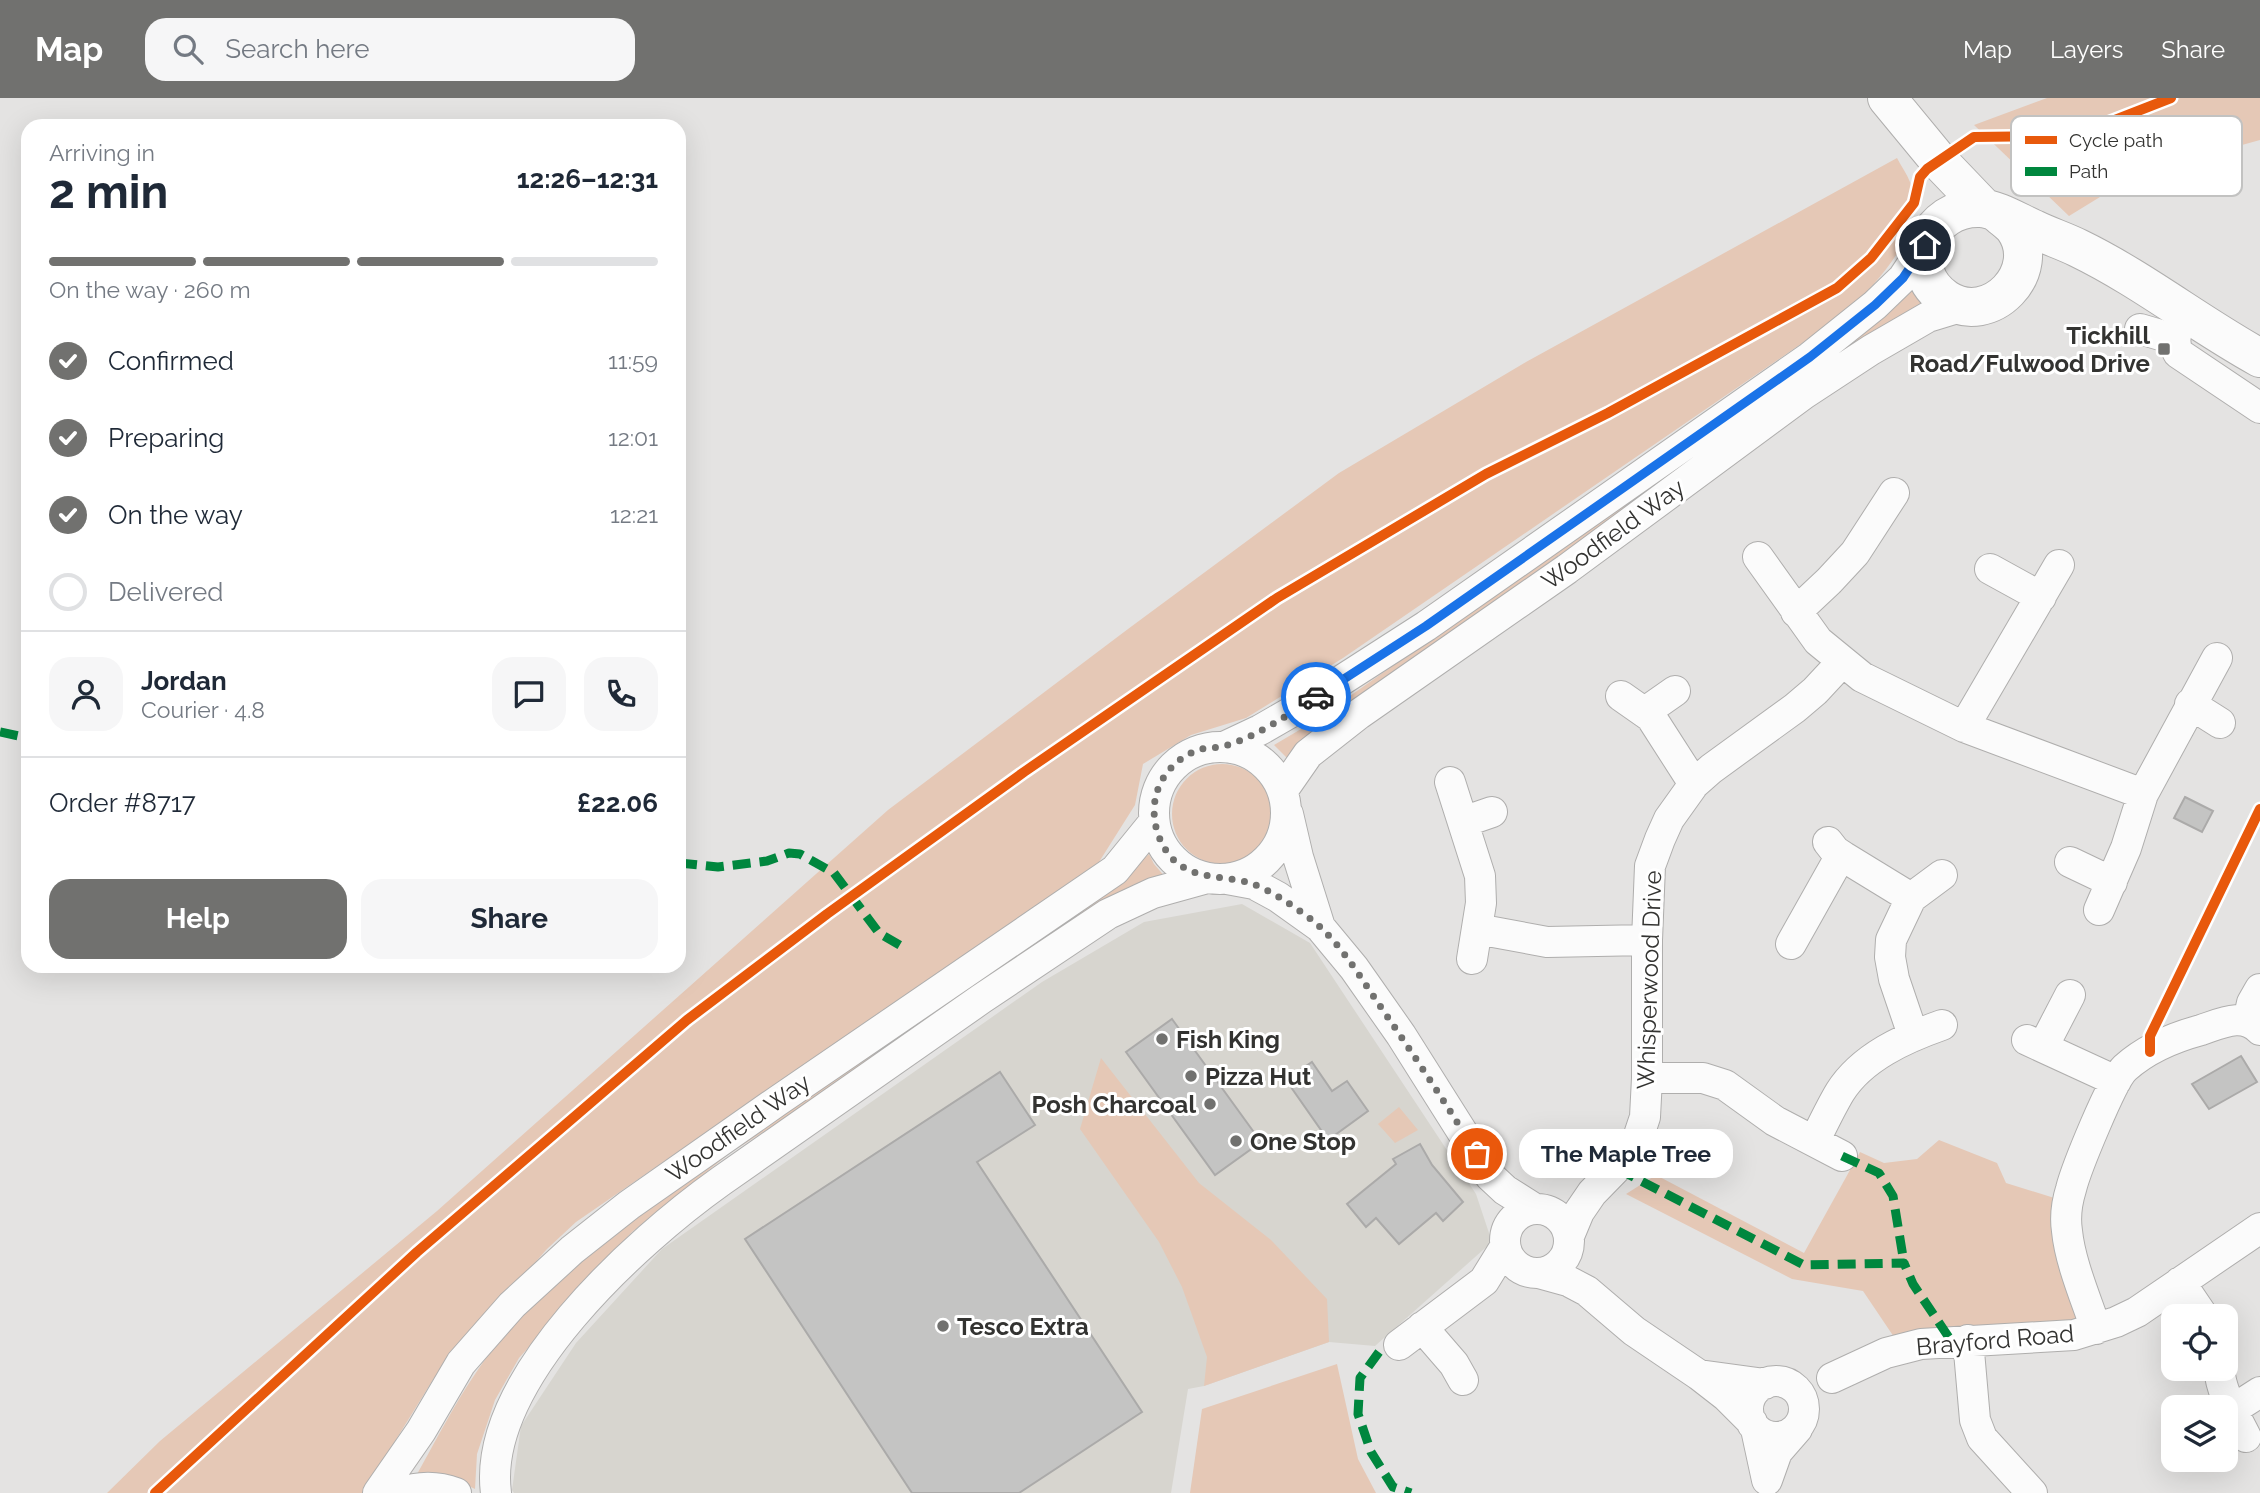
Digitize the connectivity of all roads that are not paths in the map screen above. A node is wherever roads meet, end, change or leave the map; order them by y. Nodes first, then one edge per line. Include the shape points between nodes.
1 (1893, 106) edge
2 (1991, 211) junction
3 (1927, 239) junction
4 (2112, 267) junction
5 (2020, 276) junction
6 (1964, 306) junction
7 (2182, 326) junction
8 (2140, 329) dead end
9 (2260, 358) edge
10 (2260, 408) edge
11 (1894, 493) dead end
12 (1759, 557) dead end
13 (2059, 565) dead end
14 (1990, 569) dead end
15 (2040, 597) junction
16 (1796, 612) junction
17 (2217, 658) dead end
18 (1842, 662) junction
19 (1675, 691) dead end
20 (1621, 696) dead end
21 (2190, 704) junction
22 (1645, 712) junction
23 (2220, 723) dead end
24 (1964, 727) junction
25 (1226, 746) junction
26 (1450, 782) dead end
27 (1694, 784) junction
28 (2143, 794) junction
29 (1286, 802) junction
30 (1492, 812) dead end
31 (1154, 822) junction
32 (1463, 822) junction
33 (2070, 862) dead end
34 (1942, 875) dead end
35 (1217, 878) junction
36 (2112, 882) junction
37 (1911, 898) junction
38 (2099, 910) dead end
39 (1320, 927) junction
40 (1477, 929) junction
41 (1647, 940) junction
42 (1791, 944) dead end
43 (1472, 959) dead end
44 (2260, 989) edge
45 (2070, 995) dead end
46 (1942, 1025) dead end
47 (2254, 1026) edge
48 (1913, 1035) junction
49 (1647, 1078) junction
50 (2116, 1081) junction
51 (1815, 1140) junction
52 (1842, 1156) dead end
53 (1490, 1175) junction
54 (1592, 1194) junction
55 (1541, 1209) junction
56 (2260, 1228) edge
57 (1569, 1241) junction
58 (1505, 1242) junction
59 (1533, 1272) junction
60 (1484, 1281) junction
61 (2180, 1282) junction
62 (1587, 1292) junction
63 (2195, 1304) edge
64 (2095, 1329) junction
65 (1968, 1340) junction
66 (1699, 1375) junction
67 (1832, 1378) junction
68 (1463, 1380) dead end
69 (1773, 1383) junction
70 (2260, 1392) edge
71 (2238, 1406) edge
72 (2238, 1422) edge
73 (1800, 1424) junction
74 (1754, 1425) junction
75 (2246, 1437) dead end
76 (1767, 1486) edge
77 (378, 1493) edge
78 (400, 1493) edge
79 (456, 1493) edge
80 (496, 1493) edge
81 (2032, 1493) edge

1 - 2 main road
1 - 3 main road via 1927,169 1933,192
2 - 3 main road via 1965,208 1951,212
2 - 4 main road via 2078,247
2 - 5 main road via 2014,228 2024,258
3 - 6 main road via 1924,266 1933,286 1946,299
3 - 25 street, Woodfield Way via 1903,278 1810,357 1426,626 1300,707
4 - 5 main road via 2053,263
4 - 7 main road
5 - 6 main road via 1997,301
6 - 29 street, Woodfield Way via 1928,317 1804,394 1567,569 1359,714 1308,754
7 - 8 street
7 - 9 main road
7 - 10 street via 2178,353
11 - 16 street via 1855,553
12 - 16 street
13 - 15 street
14 - 15 street
15 - 24 street
16 - 18 street
17 - 21 street
18 - 24 street via 1862,677
18 - 27 street, Whisperwood Drive via 1796,708
19 - 22 street
20 - 22 street
21 - 23 street
21 - 28 street
22 - 27 street
24 - 28 street
25 - 29 street via 1260,759 1276,776
25 - 31 street via 1203,748 1182,758 1164,777 1155,799
26 - 32 street
27 - 41 street, Whisperwood Drive via 1669,819 1650,866
28 - 36 street
29 - 35 street via 1282,836 1274,852 1242,875
29 - 39 street
30 - 32 street
31 - 35 street via 1168,854 1185,869
31 - 77 street, Woodfield Way via 1115,870 776,1102 572,1250 512,1305 461,1363
32 - 40 street via 1479,876
33 - 36 street
34 - 37 street
35 - 39 street via 1254,884
35 - 80 street, Woodfield Way via 1153,893 1108,914 682,1208 594,1290 522,1388 503,1430
36 - 38 street
37 - 42 street via 1834,848
37 - 48 street via 1891,940 1890,957
39 - 53 street via 1401,1035
40 - 41 street via 1547,942
40 - 43 street
41 - 49 street, Whisperwood Drive
44 - 47 street via 2252,1003
45 - 50 street via 2035,1044
46 - 48 street
47 - 50 street via 2233,1020 2182,1035 2140,1057 2123,1069
48 - 51 street via 1853,1076
49 - 51 street via 1703,1078 1724,1085 1775,1121
49 - 54 street, Whisperwood Drive via 1638,1138 1618,1169
50 - 64 street via 2071,1188 2067,1213 2070,1247
51 - 52 street
53 - 55 street via 1505,1190
53 - 58 street
54 - 55 street, Whisperwood Drive
54 - 57 street, Whisperwood Drive via 1579,1212
55 - 57 street via 1558,1216
55 - 58 street via 1516,1217 1508,1226
56 - 61 street, Brayford Road
57 - 59 street via 1560,1264 1549,1271
57 - 62 street
58 - 59 street via 1512,1261
58 - 60 street
59 - 60 street
59 - 62 street via 1568,1281
60 - 68 street via 1411,1336 1454,1364
61 - 63 street
61 - 64 street, Brayford Road via 2137,1312
62 - 66 street
64 - 65 street, Brayford Road via 2074,1335
65 - 67 street, Brayford Road via 1886,1353
65 - 81 street via 1975,1420 1982,1438
66 - 69 street, Brayford Road
66 - 74 street
67 - 69 street, Brayford Road
67 - 73 street, Brayford Road
69 - 73 street via 1795,1388 1802,1396
69 - 74 street via 1757,1389 1749,1401
70 - 71 street
72 - 75 street
73 - 74 street via 1779,1438
73 - 76 street, Brayford Road via 1777,1452
74 - 76 street
78 - 79 street via 416,1488

